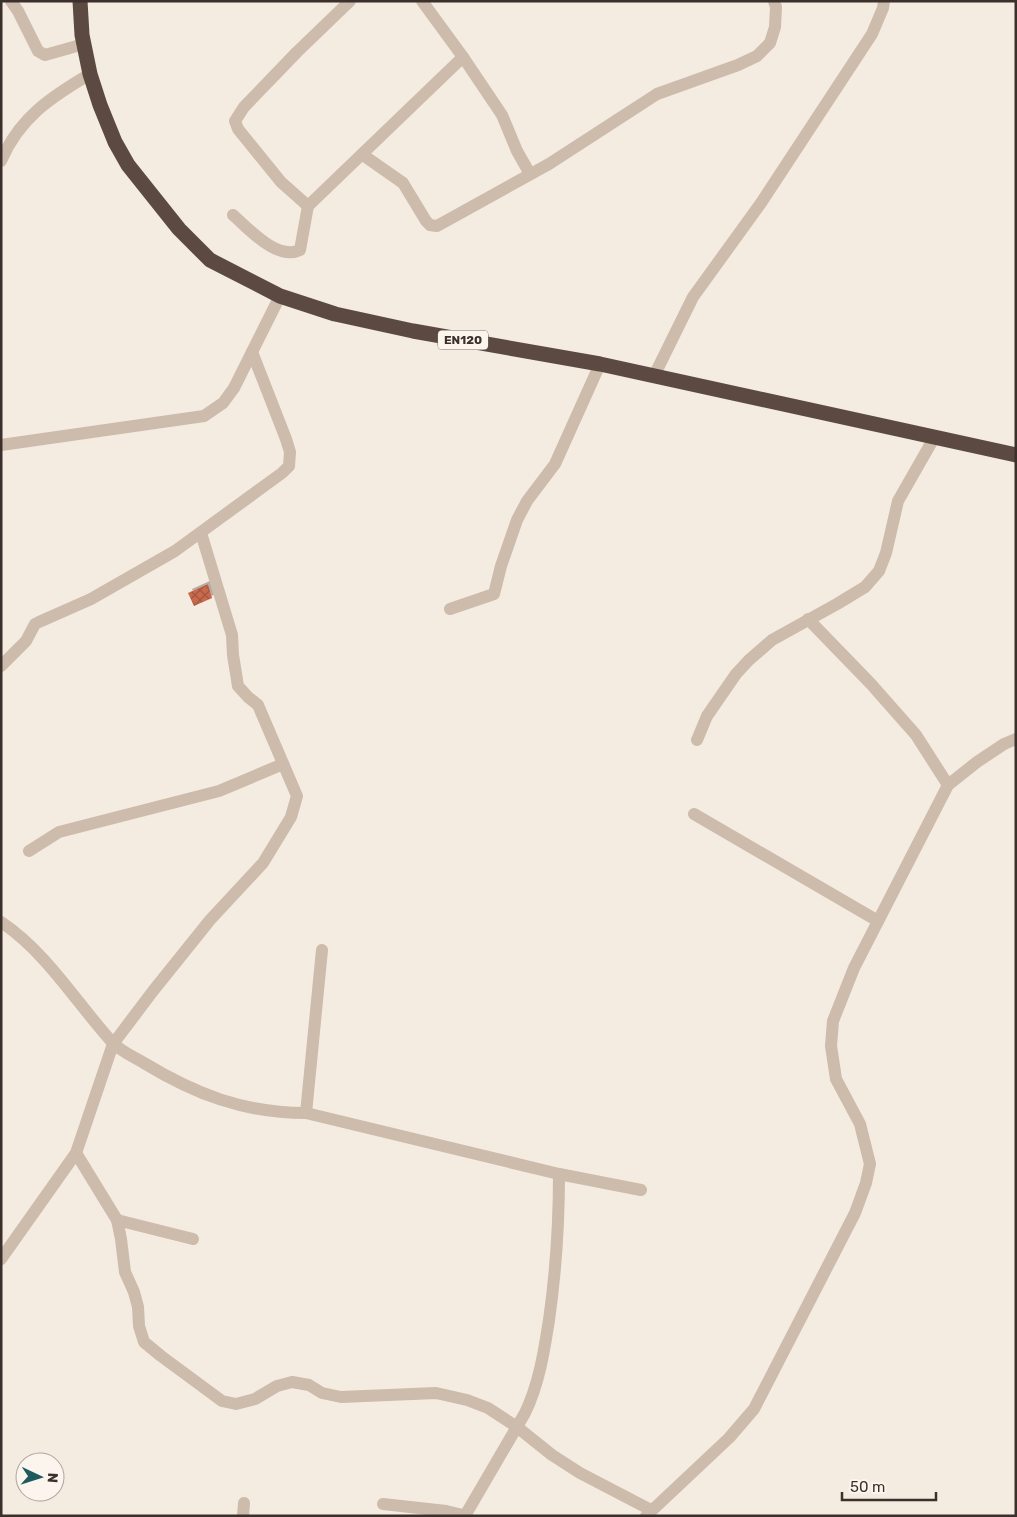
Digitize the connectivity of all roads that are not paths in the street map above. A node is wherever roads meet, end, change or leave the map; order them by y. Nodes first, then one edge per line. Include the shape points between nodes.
1 (12, 1) edge
2 (80, 1) edge
3 (350, 1) edge
4 (422, 1) edge
5 (774, 1) edge
6 (884, 1) edge
7 (84, 44) junction
8 (463, 57) junction
9 (90, 74) junction
10 (363, 155) junction
11 (1, 161) edge
12 (530, 174) junction
13 (308, 206) junction
14 (233, 215) dead end
15 (280, 296) junction
16 (252, 352) junction
17 (600, 364) junction
18 (654, 376) junction
19 (934, 438) junction
20 (1, 445) edge
21 (1016, 455) edge
22 (201, 532) junction
23 (450, 609) dead end
24 (808, 619) junction
25 (1, 666) edge
26 (1016, 739) edge
27 (697, 740) dead end
28 (283, 764) junction
29 (948, 784) junction
30 (694, 814) dead end
31 (29, 851) dead end
32 (878, 921) junction
33 (2, 922) edge
34 (322, 950) dead end
35 (113, 1044) junction
36 (306, 1113) junction
37 (76, 1152) junction
38 (559, 1174) junction
39 (641, 1190) dead end
40 (117, 1220) junction
41 (193, 1239) dead end
42 (1, 1259) edge
43 (518, 1427) junction
44 (383, 1504) dead end
45 (649, 1513) edge
46 (466, 1515) edge

1 - 7 street via 42,54
2 - 7 highway, EN120
3 - 13 street via 297,52 235,121 281,182
4 - 8 street
5 - 12 street via 775,27 770,43 757,56 657,94
6 - 18 street via 872,34 761,203 693,297
7 - 9 highway, EN120
8 - 10 street
8 - 12 street via 502,115 516,151
9 - 11 street via 57,93 23,122
9 - 15 highway, EN120 via 128,165 179,229 210,260
10 - 12 street via 403,183 426,221 434,226
10 - 13 street
13 - 14 street via 300,250 295,252 277,250
15 - 16 street
15 - 17 highway, EN120 via 335,314
16 - 20 street via 223,403 204,416
16 - 22 street via 286,439 290,452 289,466
17 - 18 highway, EN120
17 - 23 street via 555,464 517,520 494,594
18 - 19 highway, EN120
19 - 21 highway, EN120
19 - 24 street via 898,501 879,571 865,587
22 - 25 street via 175,551 91,599 35,624 26,641
22 - 28 street via 232,635 238,686 258,705
24 - 27 street via 772,640 748,660 707,716
24 - 29 street via 916,735
26 - 29 street
28 - 31 street via 219,791 59,832
28 - 35 street via 297,796 292,817 263,863 210,920
29 - 32 street
30 - 32 street
32 - 45 street via 842,996 833,1021 831,1046 836,1079 860,1124 866,1145 870,1164 866,1184 847,1229 754,1409 729,1438
33 - 35 street via 48,963
34 - 36 street
35 - 36 street via 176,1082 218,1100 257,1109
35 - 37 street
36 - 38 street
37 - 40 street
37 - 42 street
38 - 39 street
38 - 43 street via 553,1284 545,1344 531,1400
40 - 41 street
40 - 43 street via 124,1272 134,1292 144,1342 222,1401 236,1404 255,1399 276,1386 292,1382 341,1397 436,1393 474,1402
43 - 45 street via 552,1455
43 - 46 street
44 - 46 street

